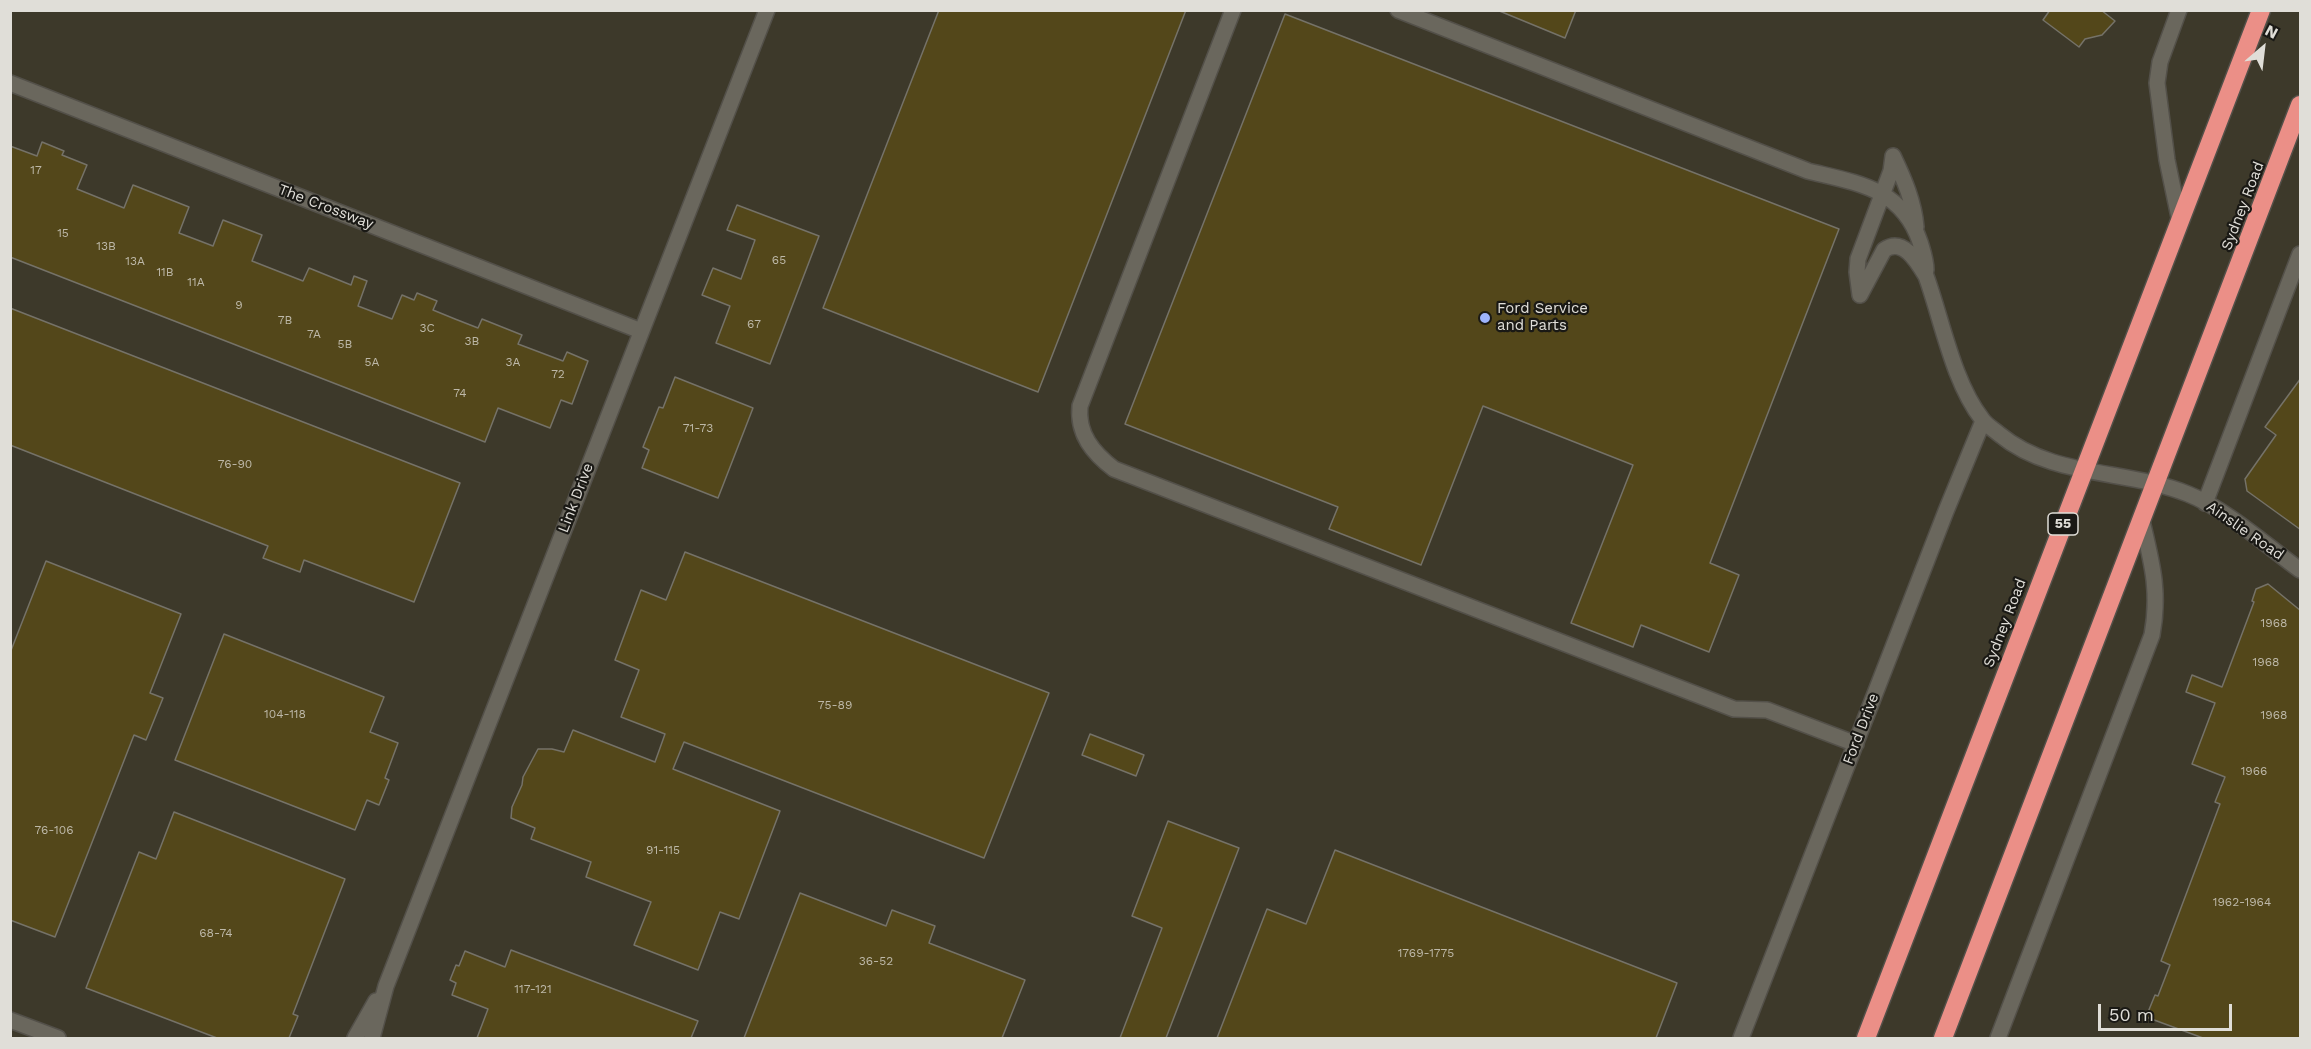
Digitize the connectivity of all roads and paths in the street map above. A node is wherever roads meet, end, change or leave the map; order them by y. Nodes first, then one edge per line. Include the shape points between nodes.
1 (766, 10) edge
2 (1233, 10) edge
3 (1398, 10) edge
4 (2179, 10) edge
5 (2261, 10) edge
6 (10, 83) edge
7 (2301, 105) edge
8 (1882, 193) junction
9 (2180, 222) junction
10 (1917, 234) junction
11 (1865, 239) junction
12 (1884, 250) junction
13 (2301, 254) edge
14 (1926, 276) junction
15 (641, 332) junction
16 (1983, 421) junction
17 (2083, 470) junction
18 (2155, 484) junction
19 (2205, 503) junction
20 (2142, 521) junction
21 (2301, 570) edge
22 (1856, 744) junction
23 (386, 986) junction
24 (10, 1020) edge
25 (58, 1038) edge
26 (355, 1038) edge
27 (372, 1038) edge
28 (1741, 1038) edge
29 (1866, 1038) edge
30 (1942, 1038) edge
31 (1998, 1038) edge

1 - 15 street, Link Drive
2 - 22 street via 1080,406 1078,418 1089,446 1100,459 1114,469 1734,709 1767,710
3 - 8 street via 1808,171 1860,183
4 - 9 street via 2157,83
5 - 9 highway, Sydney Road / 55
6 - 15 street, The Crossway
7 - 18 highway, Sydney Road
8 - 10 street via 1898,205
8 - 10 street via 1893,156 1915,212
8 - 11 street
9 - 17 highway, Sydney Road / 55
10 - 14 street via 1926,261
11 - 12 street
11 - 12 street via 1858,259 1860,295
12 - 14 street via 1898,246 1907,250
13 - 19 street
14 - 16 street, Ainslie Road via 1959,378
15 - 23 street, Link Drive
16 - 17 street, Ainslie Road via 2028,453
16 - 22 street, Ford Drive
17 - 18 street, Ainslie Road
17 - 29 highway, Sydney Road / 55
18 - 19 street, Ainslie Road
18 - 20 highway, Sydney Road
19 - 21 street, Ainslie Road
20 - 30 highway, Sydney Road
20 - 31 street via 2156,592 2152,635
22 - 28 street, Ford Drive
23 - 26 street, Link Drive
23 - 27 street, Link Drive
24 - 25 street

